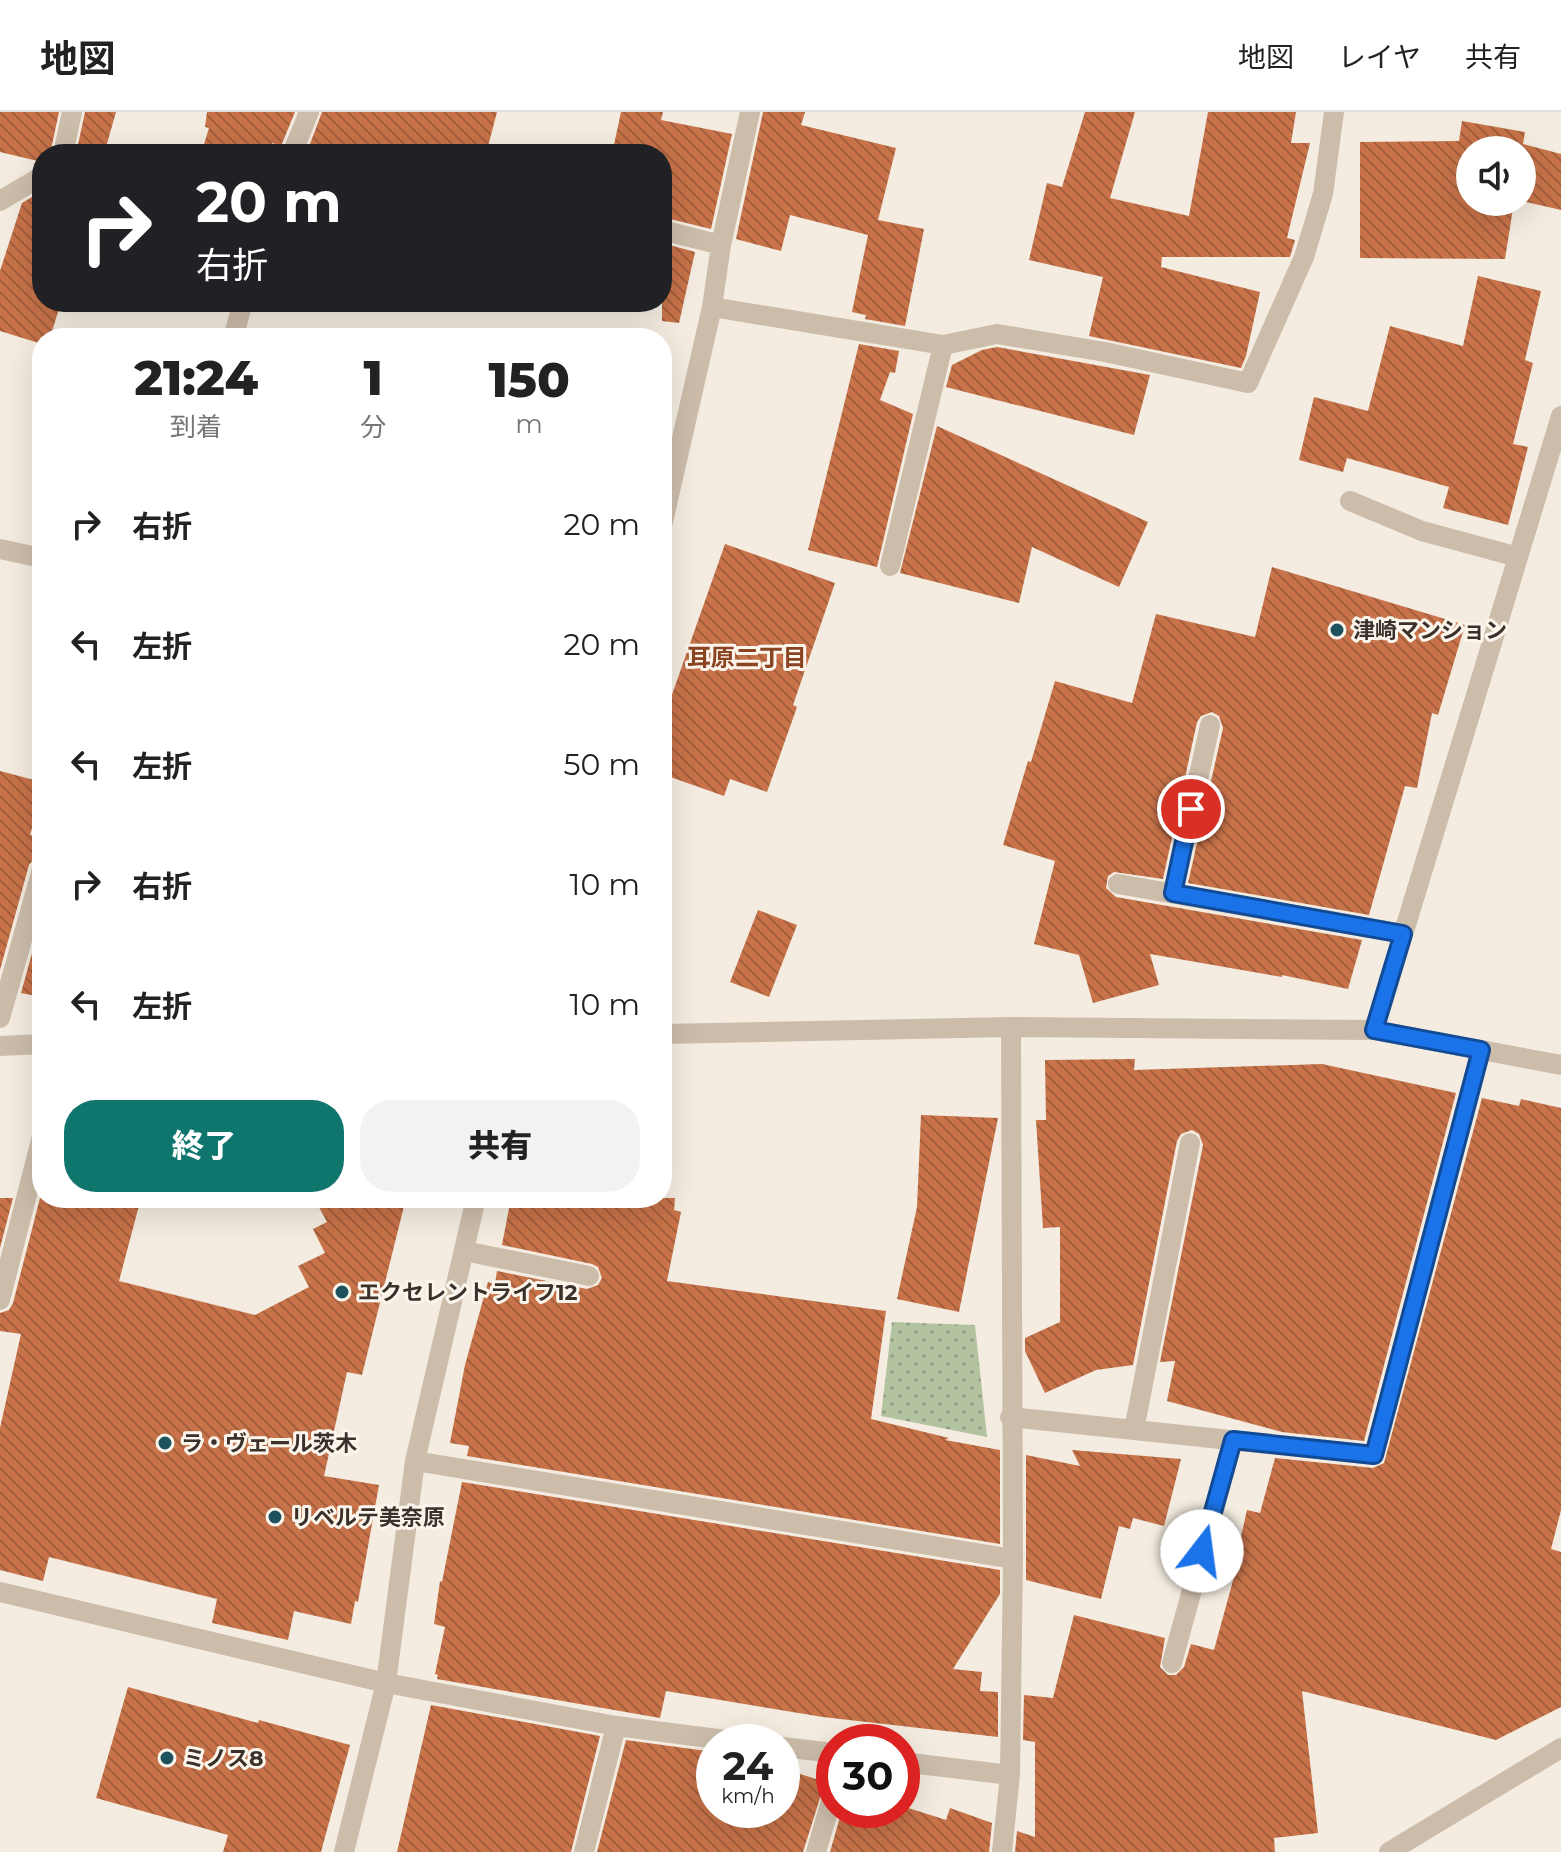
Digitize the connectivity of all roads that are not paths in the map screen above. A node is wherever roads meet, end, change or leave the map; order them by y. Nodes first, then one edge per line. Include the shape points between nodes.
1 (72, 112) edge
2 (309, 112) edge
3 (750, 112) edge
4 (1334, 112) edge
5 (65, 144) edge
6 (296, 144) edge
7 (32, 182) edge
8 (0, 201) edge
9 (672, 233) edge
10 (721, 245) junction
11 (712, 307) junction
12 (943, 345) junction
13 (1561, 416) edge
14 (672, 482) edge
15 (1350, 501) dead end
16 (0, 549) edge
17 (32, 556) edge
18 (1518, 557) junction
19 (890, 566) dead end
20 (1210, 725) dead end
21 (1118, 884) dead end
22 (1173, 893) junction
23 (32, 904) edge
24 (1403, 934) junction
25 (0, 1018) edge
26 (1011, 1027) junction
27 (1374, 1030) junction
28 (672, 1034) edge
29 (32, 1044) edge
30 (0, 1046) edge
31 (1481, 1050) junction
32 (1561, 1065) edge
33 (1190, 1143) dead end
34 (32, 1175) edge
35 (474, 1208) edge
36 (464, 1251) junction
37 (589, 1276) dead end
38 (0, 1300) edge
39 (1010, 1417) junction
40 (1134, 1430) junction
41 (1233, 1440) junction
42 (415, 1461) junction
43 (1013, 1559) junction
44 (0, 1592) edge
45 (1172, 1663) dead end
46 (386, 1683) junction
47 (616, 1726) junction
48 (696, 1736) edge
49 (1561, 1748) edge
50 (920, 1764) edge
51 (1010, 1775) junction
52 (823, 1828) edge
53 (344, 1852) edge
54 (584, 1852) edge
55 (816, 1852) edge
56 (1002, 1852) edge
57 (1389, 1852) edge

1 - 5 street
2 - 6 street
3 - 10 street
4 - 12 street via 1323,194 1304,257 1248,383 997,334
7 - 8 street
9 - 10 street
10 - 11 street
11 - 12 street
11 - 14 street
12 - 19 street
13 - 18 street
15 - 18 street via 1422,531
16 - 17 street
18 - 24 street
20 - 22 street
21 - 22 street
22 - 24 street
23 - 25 street
24 - 27 street
26 - 27 street
26 - 28 street
26 - 39 street
27 - 31 street
29 - 30 street
31 - 32 street
31 - 41 street via 1374,1455
33 - 40 street
34 - 38 street
35 - 36 street
36 - 37 street
36 - 42 street
39 - 40 street
39 - 43 street
40 - 41 street
41 - 45 street
42 - 43 street
42 - 46 street
43 - 51 street
44 - 46 street
46 - 47 street
46 - 53 street
47 - 48 street
47 - 54 street
49 - 57 street
50 - 51 street
51 - 56 street
52 - 55 street

